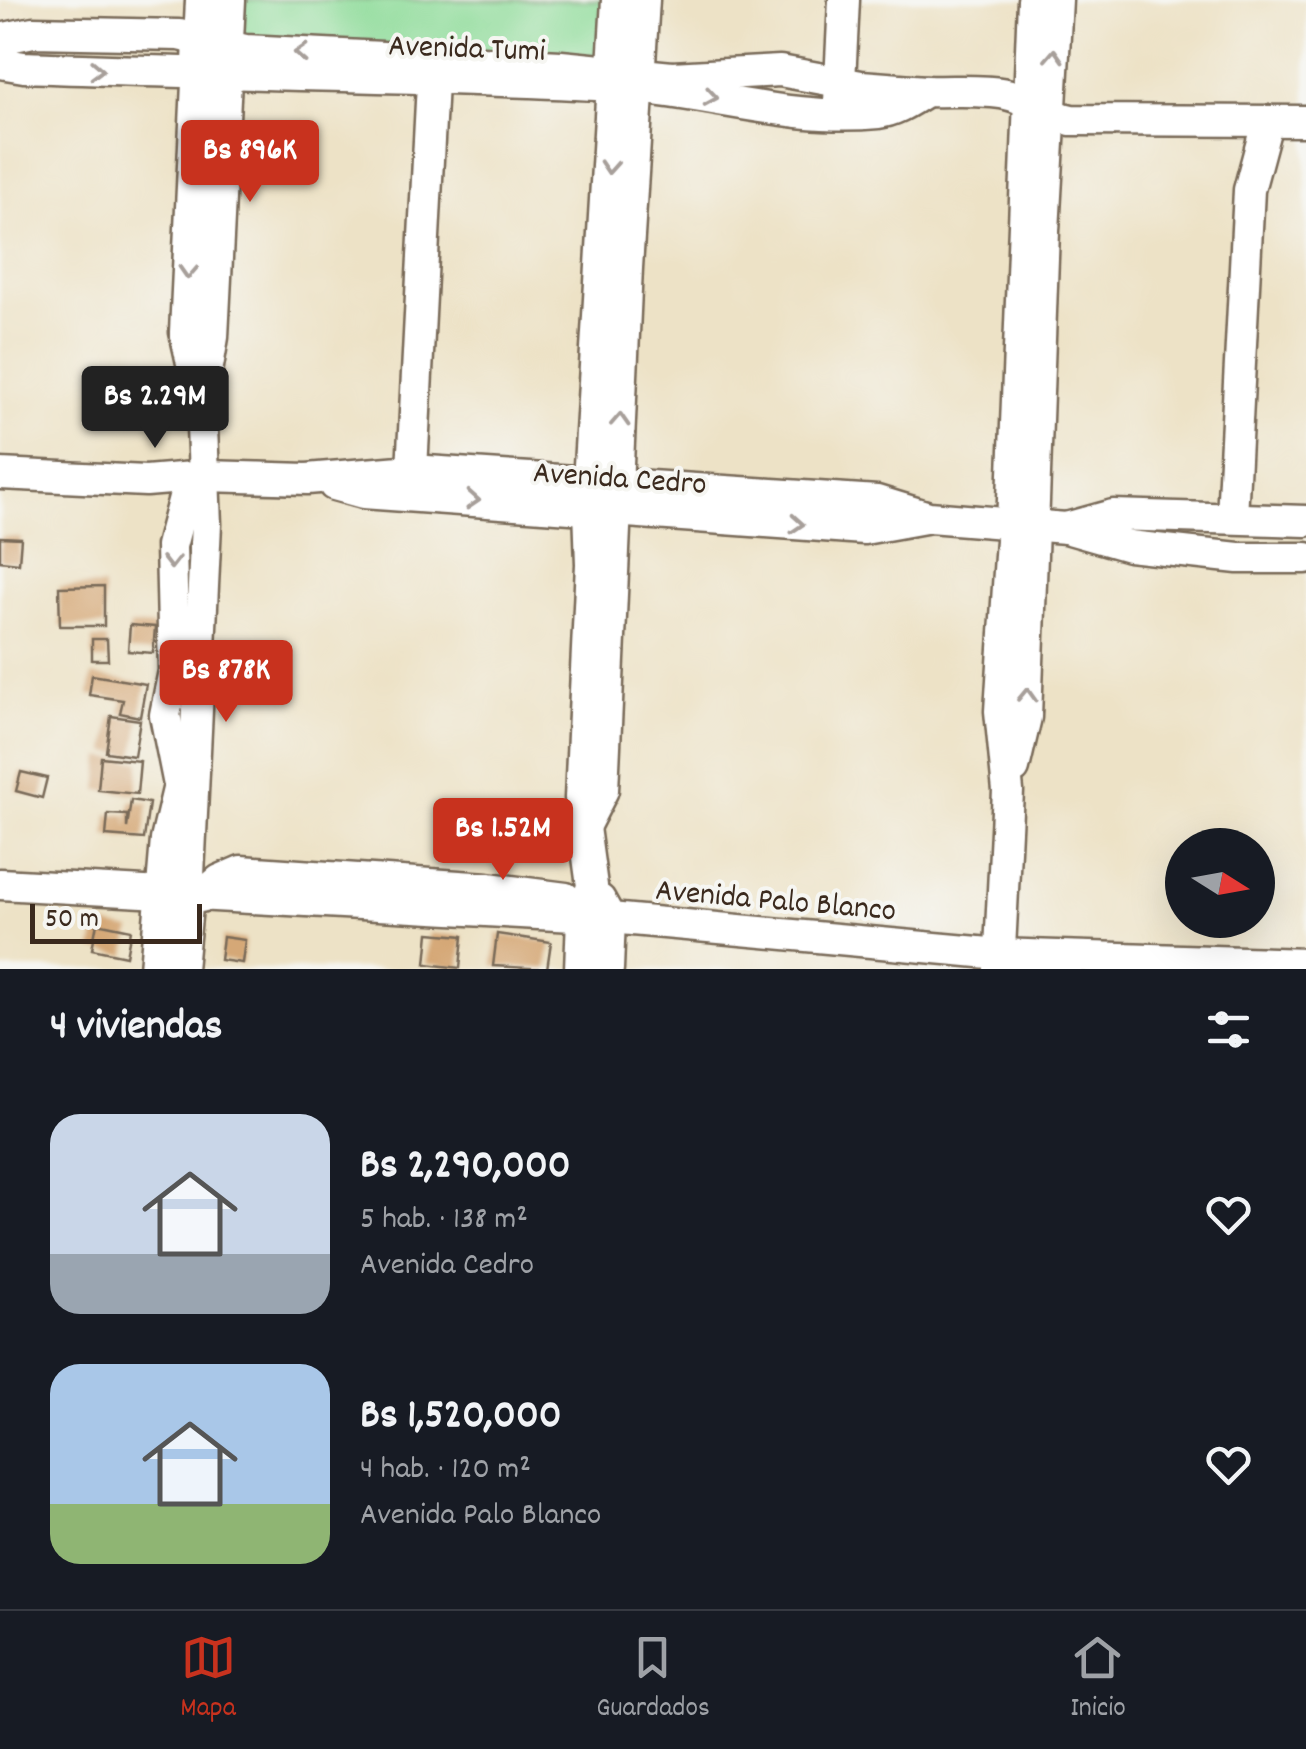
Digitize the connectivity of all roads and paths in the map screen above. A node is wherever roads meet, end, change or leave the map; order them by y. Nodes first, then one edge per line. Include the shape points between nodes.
1 (200, 0) edge
2 (230, 0) edge
3 (617, 0) edge
4 (644, 0) edge
5 (844, 0) edge
6 (1033, 0) edge
7 (1058, 0) edge
8 (0, 39) edge
9 (213, 58) junction
10 (0, 63) edge
11 (433, 70) junction
12 (627, 79) junction
13 (841, 82) junction
14 (926, 91) junction
15 (1039, 108) junction
16 (837, 113) junction
17 (1306, 122) edge
18 (1267, 123) junction
19 (0, 474) edge
20 (205, 476) junction
21 (413, 483) junction
22 (602, 496) junction
23 (1232, 517) junction
24 (1306, 521) edge
25 (1023, 525) junction
26 (1066, 528) junction
27 (1306, 558) edge
28 (0, 884) edge
29 (184, 896) junction
30 (596, 917) junction
31 (1000, 961) edge
32 (1306, 964) edge
33 (155, 969) edge
34 (181, 969) edge
35 (580, 969) edge
36 (608, 969) edge

1 - 9 street
2 - 9 street
3 - 12 street
4 - 12 street
5 - 13 street
6 - 15 street
15 -> 7 street
8 - 9 street, Avenida Tumi via 33,32
10 -> 9 street, Avenida Tumi
9 - 11 street, Avenida Tumi via 246,50
9 - 20 street via 185,332 202,403
11 - 12 street, Avenida Tumi
11 - 21 street
12 - 13 street, Avenida Tumi via 780,71
12 -> 16 street, Avenida Tumi
12 - 22 street
13 - 14 street, Avenida Tumi
13 - 16 street
14 - 15 street, Avenida Tumi via 1002,93
14 - 16 street, Avenida Tumi via 880,112
15 - 18 street, Avenida Tumi via 1071,120
15 - 25 street
17 - 18 street, Avenida Tumi
18 - 23 street via 1249,190
19 - 20 street, Avenida Cedro via 146,482
20 - 21 street, Avenida Cedro via 307,478 363,492
20 - 29 street via 186,490 171,546 174,671 164,714 179,785 166,840
21 - 22 street, Avenida Cedro
22 - 25 street, Avenida Cedro via 864,529 929,517
22 - 30 street via 591,564 580,798
23 - 24 street, Avenida Cedro
23 - 26 street, Avenida Cedro via 1113,514
25 - 26 street, Avenida Cedro
25 - 31 street via 1000,711 1008,791
26 - 27 street, Avenida Cedro via 1128,546
28 - 29 street, Avenida Palo Blanco
29 - 30 street, Avenida Palo Blanco
29 - 33 street
29 - 34 street
30 - 31 street, Avenida Palo Blanco
30 - 35 street
30 - 36 street
31 - 32 street, Avenida Palo Blanco

